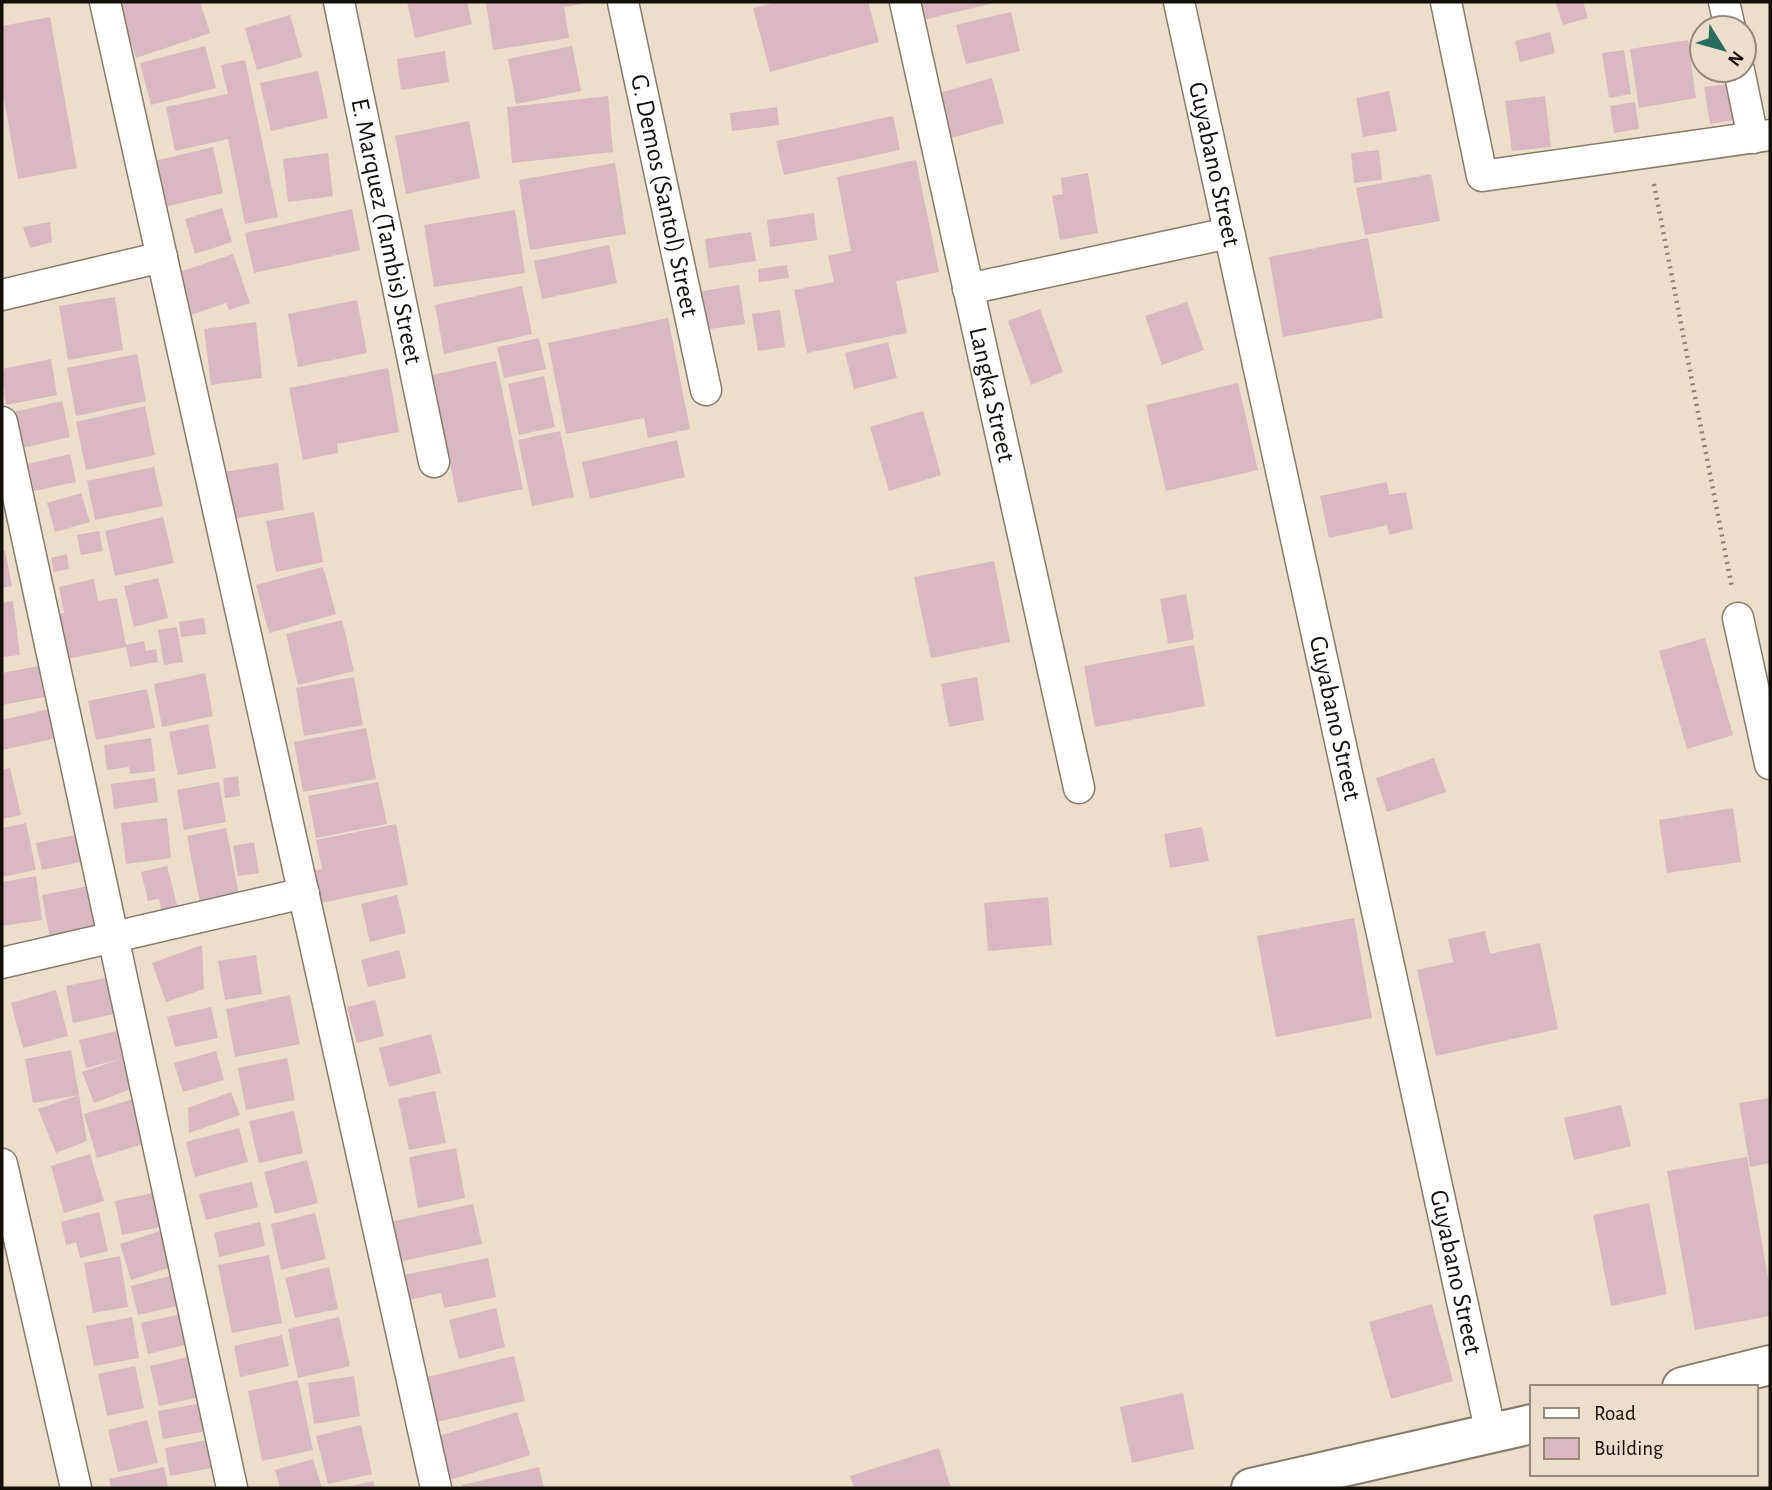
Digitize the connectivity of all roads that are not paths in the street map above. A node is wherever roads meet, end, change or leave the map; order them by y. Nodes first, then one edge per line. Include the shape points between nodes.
1 (106, 2) edge
2 (339, 2) edge
3 (623, 2) edge
4 (905, 2) edge
5 (1179, 2) edge
6 (1446, 2) edge
7 (1744, 84) edge
8 (1762, 137) edge
9 (1229, 233) junction
10 (162, 257) junction
11 (968, 289) junction
12 (2, 295) edge
13 (706, 390) dead end
14 (2, 422) edge
15 (434, 462) dead end
16 (1738, 618) road end
17 (1770, 764) edge
18 (1079, 788) dead end
19 (304, 893) junction
20 (112, 936) junction
21 (2, 963) edge
22 (2, 1164) edge
23 (1770, 1365) edge
24 (1690, 1385) edge
25 (1530, 1424) edge
26 (1491, 1434) junction
27 (76, 1488) edge
28 (232, 1488) edge
29 (436, 1488) edge
30 (1251, 1488) edge

1 - 10 street
2 - 15 street, E. Marquez (Tambis) Street
3 - 13 street, G. Demos (Santol) Street
4 - 11 street, Langka Street
5 - 9 street, Guyabano Street
6 - 8 street via 1482,176
7 - 8 street
9 - 11 street
9 - 26 street, Guyabano Street
10 - 12 street
10 - 19 street
11 - 18 street, Langka Street
14 - 20 street
16 - 17 street
19 - 20 street
19 - 29 street
20 - 21 street
20 - 28 street
22 - 27 street
23 - 24 street
25 - 26 street
26 - 30 street

